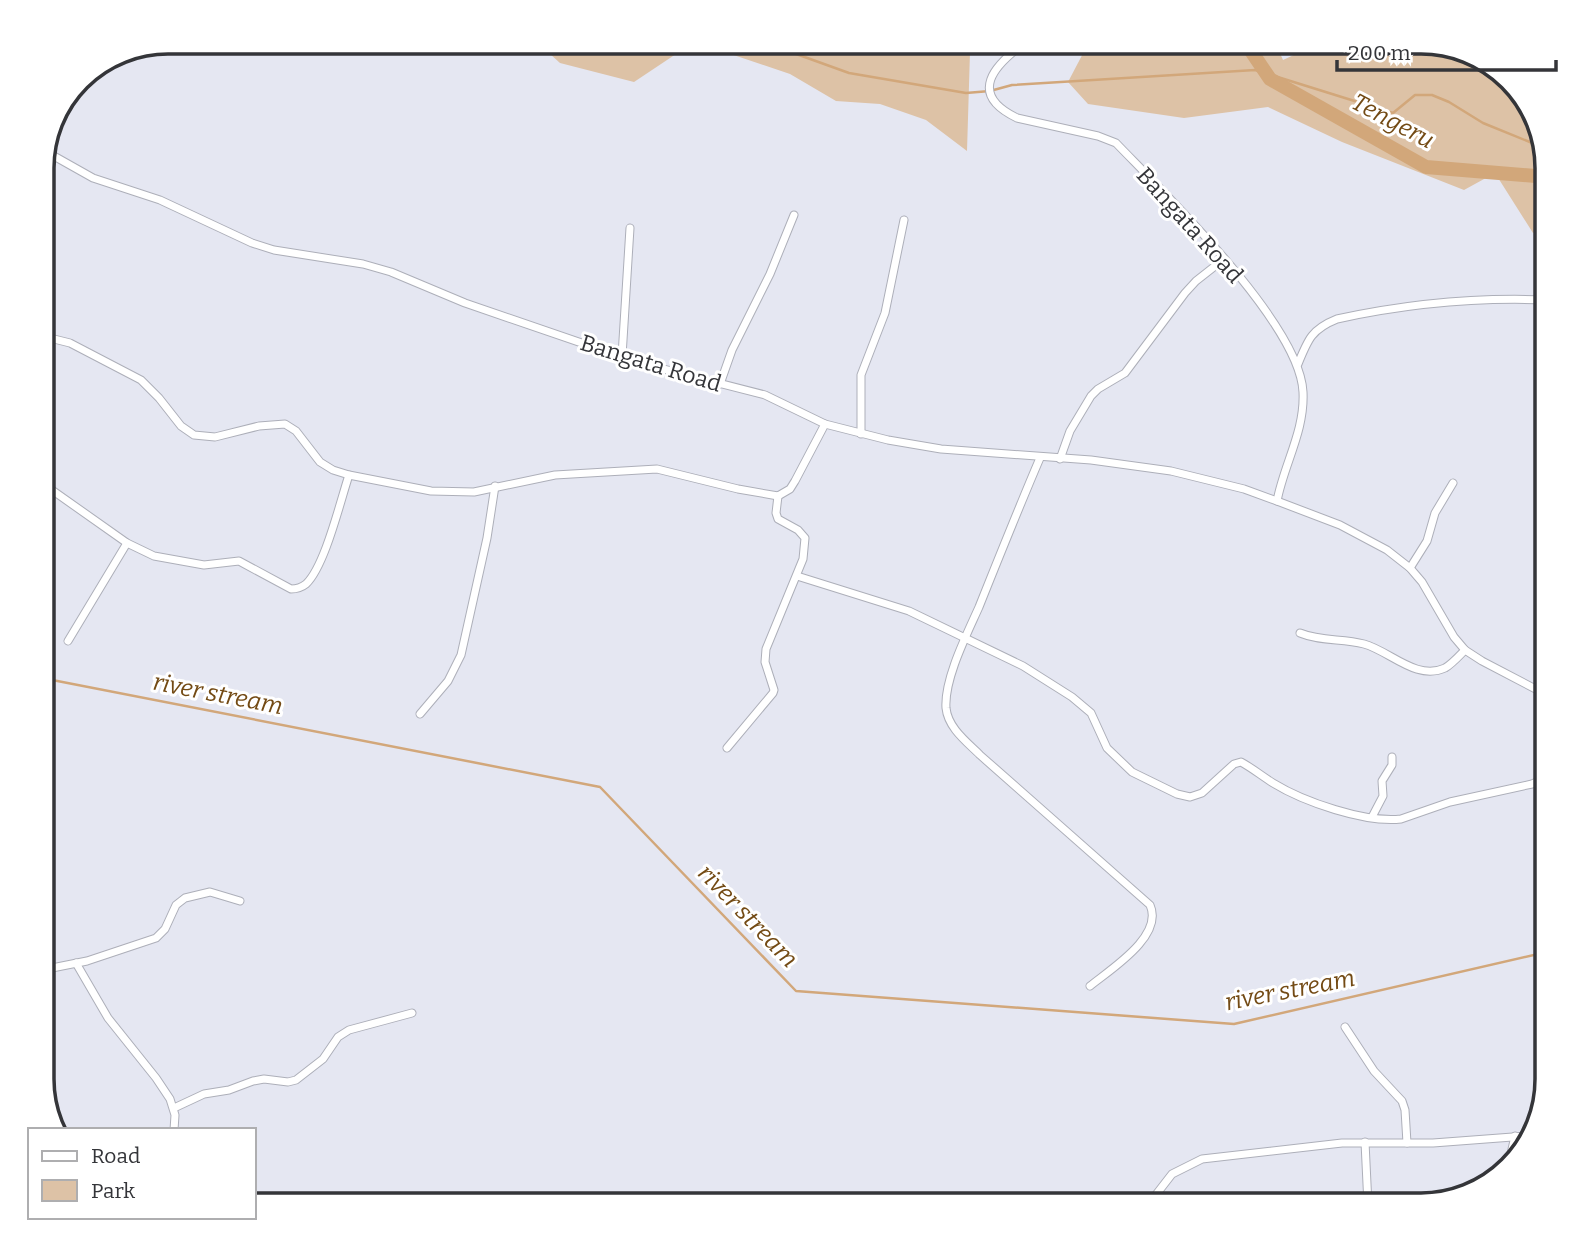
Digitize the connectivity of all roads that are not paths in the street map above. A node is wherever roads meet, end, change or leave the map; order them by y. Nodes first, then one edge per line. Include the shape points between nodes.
1 (1010, 54) edge
2 (55, 156) edge
3 (794, 215) dead end
4 (904, 220) dead end
5 (630, 228) dead end
6 (1224, 259) junction
7 (1535, 300) edge
8 (54, 339) edge
9 (622, 356) junction
10 (1298, 364) junction
11 (720, 384) junction
12 (825, 424) junction
13 (861, 434) junction
14 (1040, 458) junction
15 (1060, 459) junction
16 (349, 475) junction
17 (1453, 483) dead end
18 (495, 486) junction
19 (54, 491) edge
20 (779, 496) junction
21 (1277, 501) junction
22 (127, 543) junction
23 (1410, 568) junction
24 (797, 576) junction
25 (1300, 634) dead end
26 (966, 637) junction
27 (68, 641) dead end
28 (1465, 650) junction
29 (1535, 689) edge
30 (420, 714) dead end
31 (727, 748) dead end
32 (1392, 757) dead end
33 (1535, 783) edge
34 (1372, 817) junction
35 (240, 901) dead end
36 (76, 963) junction
37 (54, 968) edge
38 (1090, 986) dead end
39 (412, 1013) dead end
40 (1345, 1027) dead end
41 (174, 1108) junction
42 (174, 1128) edge
43 (1515, 1136) junction
44 (1519, 1136) edge
45 (1365, 1142) junction
46 (1406, 1143) junction
47 (1513, 1145) edge
48 (1157, 1193) edge
49 (1367, 1193) edge

1 - 6 street, Bangata Road via 995,68 990,83 993,103 1017,118 1116,144
2 - 9 street, Bangata Road via 93,177 160,200 264,248 376,268
3 - 11 street
4 - 13 street via 885,313 861,375
5 - 9 street
6 - 10 street, Bangata Road via 1278,327
6 - 15 street via 1190,287 1125,373 1091,396 1070,430
7 - 10 street via 1448,302 1337,318 1313,332
8 - 16 street via 141,380 194,435 215,437 285,424 320,462
9 - 11 street, Bangata Road
10 - 21 street, Bangata Road via 1302,421
11 - 12 street, Bangata Road via 765,395
12 - 13 street, Bangata Road
12 - 20 street via 790,489
13 - 14 street, Bangata Road via 941,449
14 - 15 street, Bangata Road
14 - 26 street
15 - 21 street, Bangata Road via 1181,473
16 - 18 street via 432,491 474,492
16 - 22 street via 319,564 297,589 286,588 239,561 191,564 163,559
17 - 23 street
18 - 20 street via 575,473 657,469
18 - 30 street via 461,654 449,681
19 - 22 street
20 - 24 street via 778,519 805,538
21 - 23 street, Bangata Road via 1340,525
22 - 27 street
23 - 28 street, Bangata Road
24 - 26 street via 909,611
24 - 31 street via 766,649 773,693
25 - 28 street via 1361,643 1427,671 1444,668
26 - 34 street via 1072,698 1091,713 1101,740 1116,758 1132,772 1177,794 1190,797 1202,793 1241,762 1288,791
26 - 38 street via 948,690 949,719 956,731 1154,912 1145,938
28 - 29 street, Bangata Road
32 - 34 street via 1382,781 1383,796
33 - 34 street via 1450,802 1401,820
35 - 36 street via 210,892 185,898 156,938
36 - 37 street
36 - 41 street via 108,1018
39 - 41 street via 349,1030 296,1080 253,1081 204,1094
40 - 46 street via 1374,1071 1402,1101
41 - 42 street
43 - 44 street
43 - 46 street
43 - 47 street
45 - 46 street
45 - 48 street via 1202,1159 1172,1174
45 - 49 street

